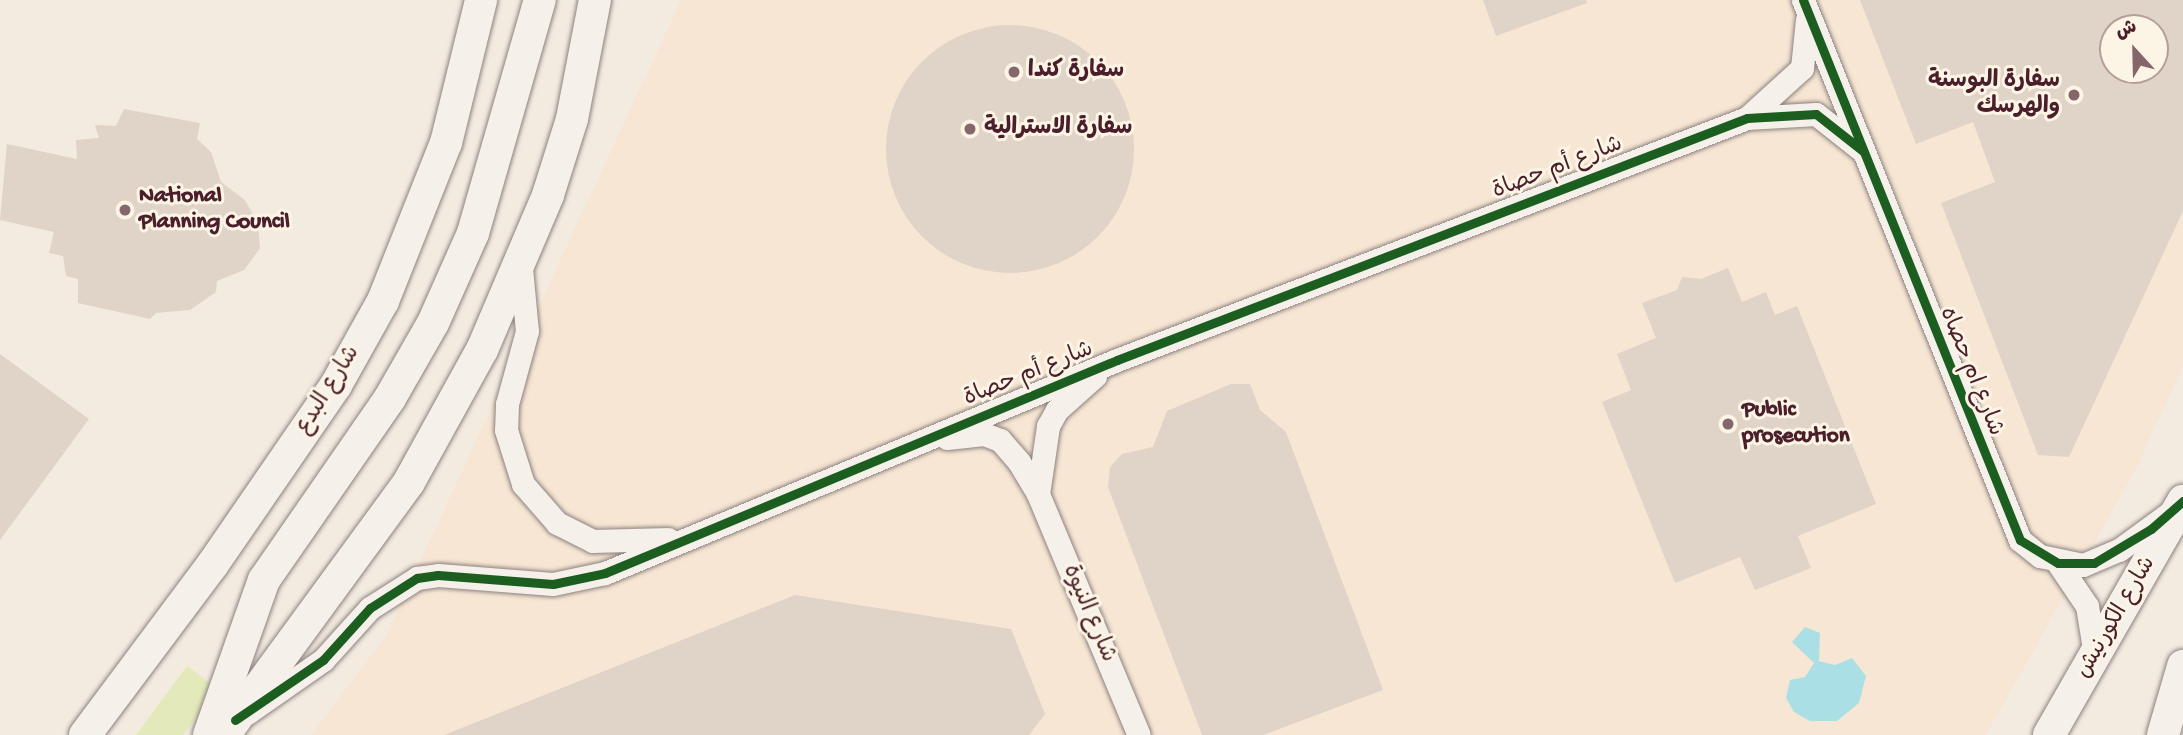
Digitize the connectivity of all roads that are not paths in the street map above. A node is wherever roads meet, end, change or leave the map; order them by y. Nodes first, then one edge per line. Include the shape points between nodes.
1 (481, 0) edge
2 (540, 0) edge
3 (595, 0) edge
4 (616, 0) edge
5 (1805, 6) edge
6 (589, 33) junction
7 (1747, 118) junction
8 (1863, 151) junction
9 (521, 268) junction
10 (1117, 360) junction
11 (906, 446) junction
12 (1038, 494) junction
13 (2183, 501) edge
14 (692, 536) junction
15 (2058, 564) junction
16 (2095, 657) junction
17 (2183, 666) edge
18 (2183, 712) edge
19 (223, 730) edge
20 (85, 735) edge
21 (1139, 735) edge
22 (2049, 735) edge
23 (2163, 735) edge
24 (2169, 735) edge

1 - 20 main road, شارع البدع via 446,143 383,301 336,385 213,564
2 - 19 main road via 473,233 433,323 390,398 264,580
3 - 6 main road
4 - 6 main road
5 - 7 street, شارع أم حصاة via 1802,68
5 - 8 street, شارع ام حصاه
6 - 9 main road via 572,119
7 - 8 street, شارع أم حصاة via 1815,114
7 - 10 street, شارع أم حصاة
8 - 15 street, شارع ام حصاه via 2009,519 2020,540
9 - 14 street, شارع أم حصاة via 527,331 507,404 506,430 523,484 557,523 593,541
9 - 19 main road via 409,482
10 - 11 street, شارع أم حصاة
10 - 12 street, شارع النيوة via 1057,410 1041,454
11 - 12 street, شارع النيوة via 963,435 1000,440
11 - 14 street, شارع أم حصاة
12 - 21 street, شارع النيوة
13 - 15 street via 2104,558 2083,565
13 - 16 main road, شارع الكورنيش
14 - 19 street, شارع أم حصاة via 605,573 553,584 438,575 417,578 370,607 323,660
15 - 16 street, شارع ام حصاه via 2087,606
16 - 22 main road, شارع الكورنيش
17 - 23 main road
18 - 24 main road

